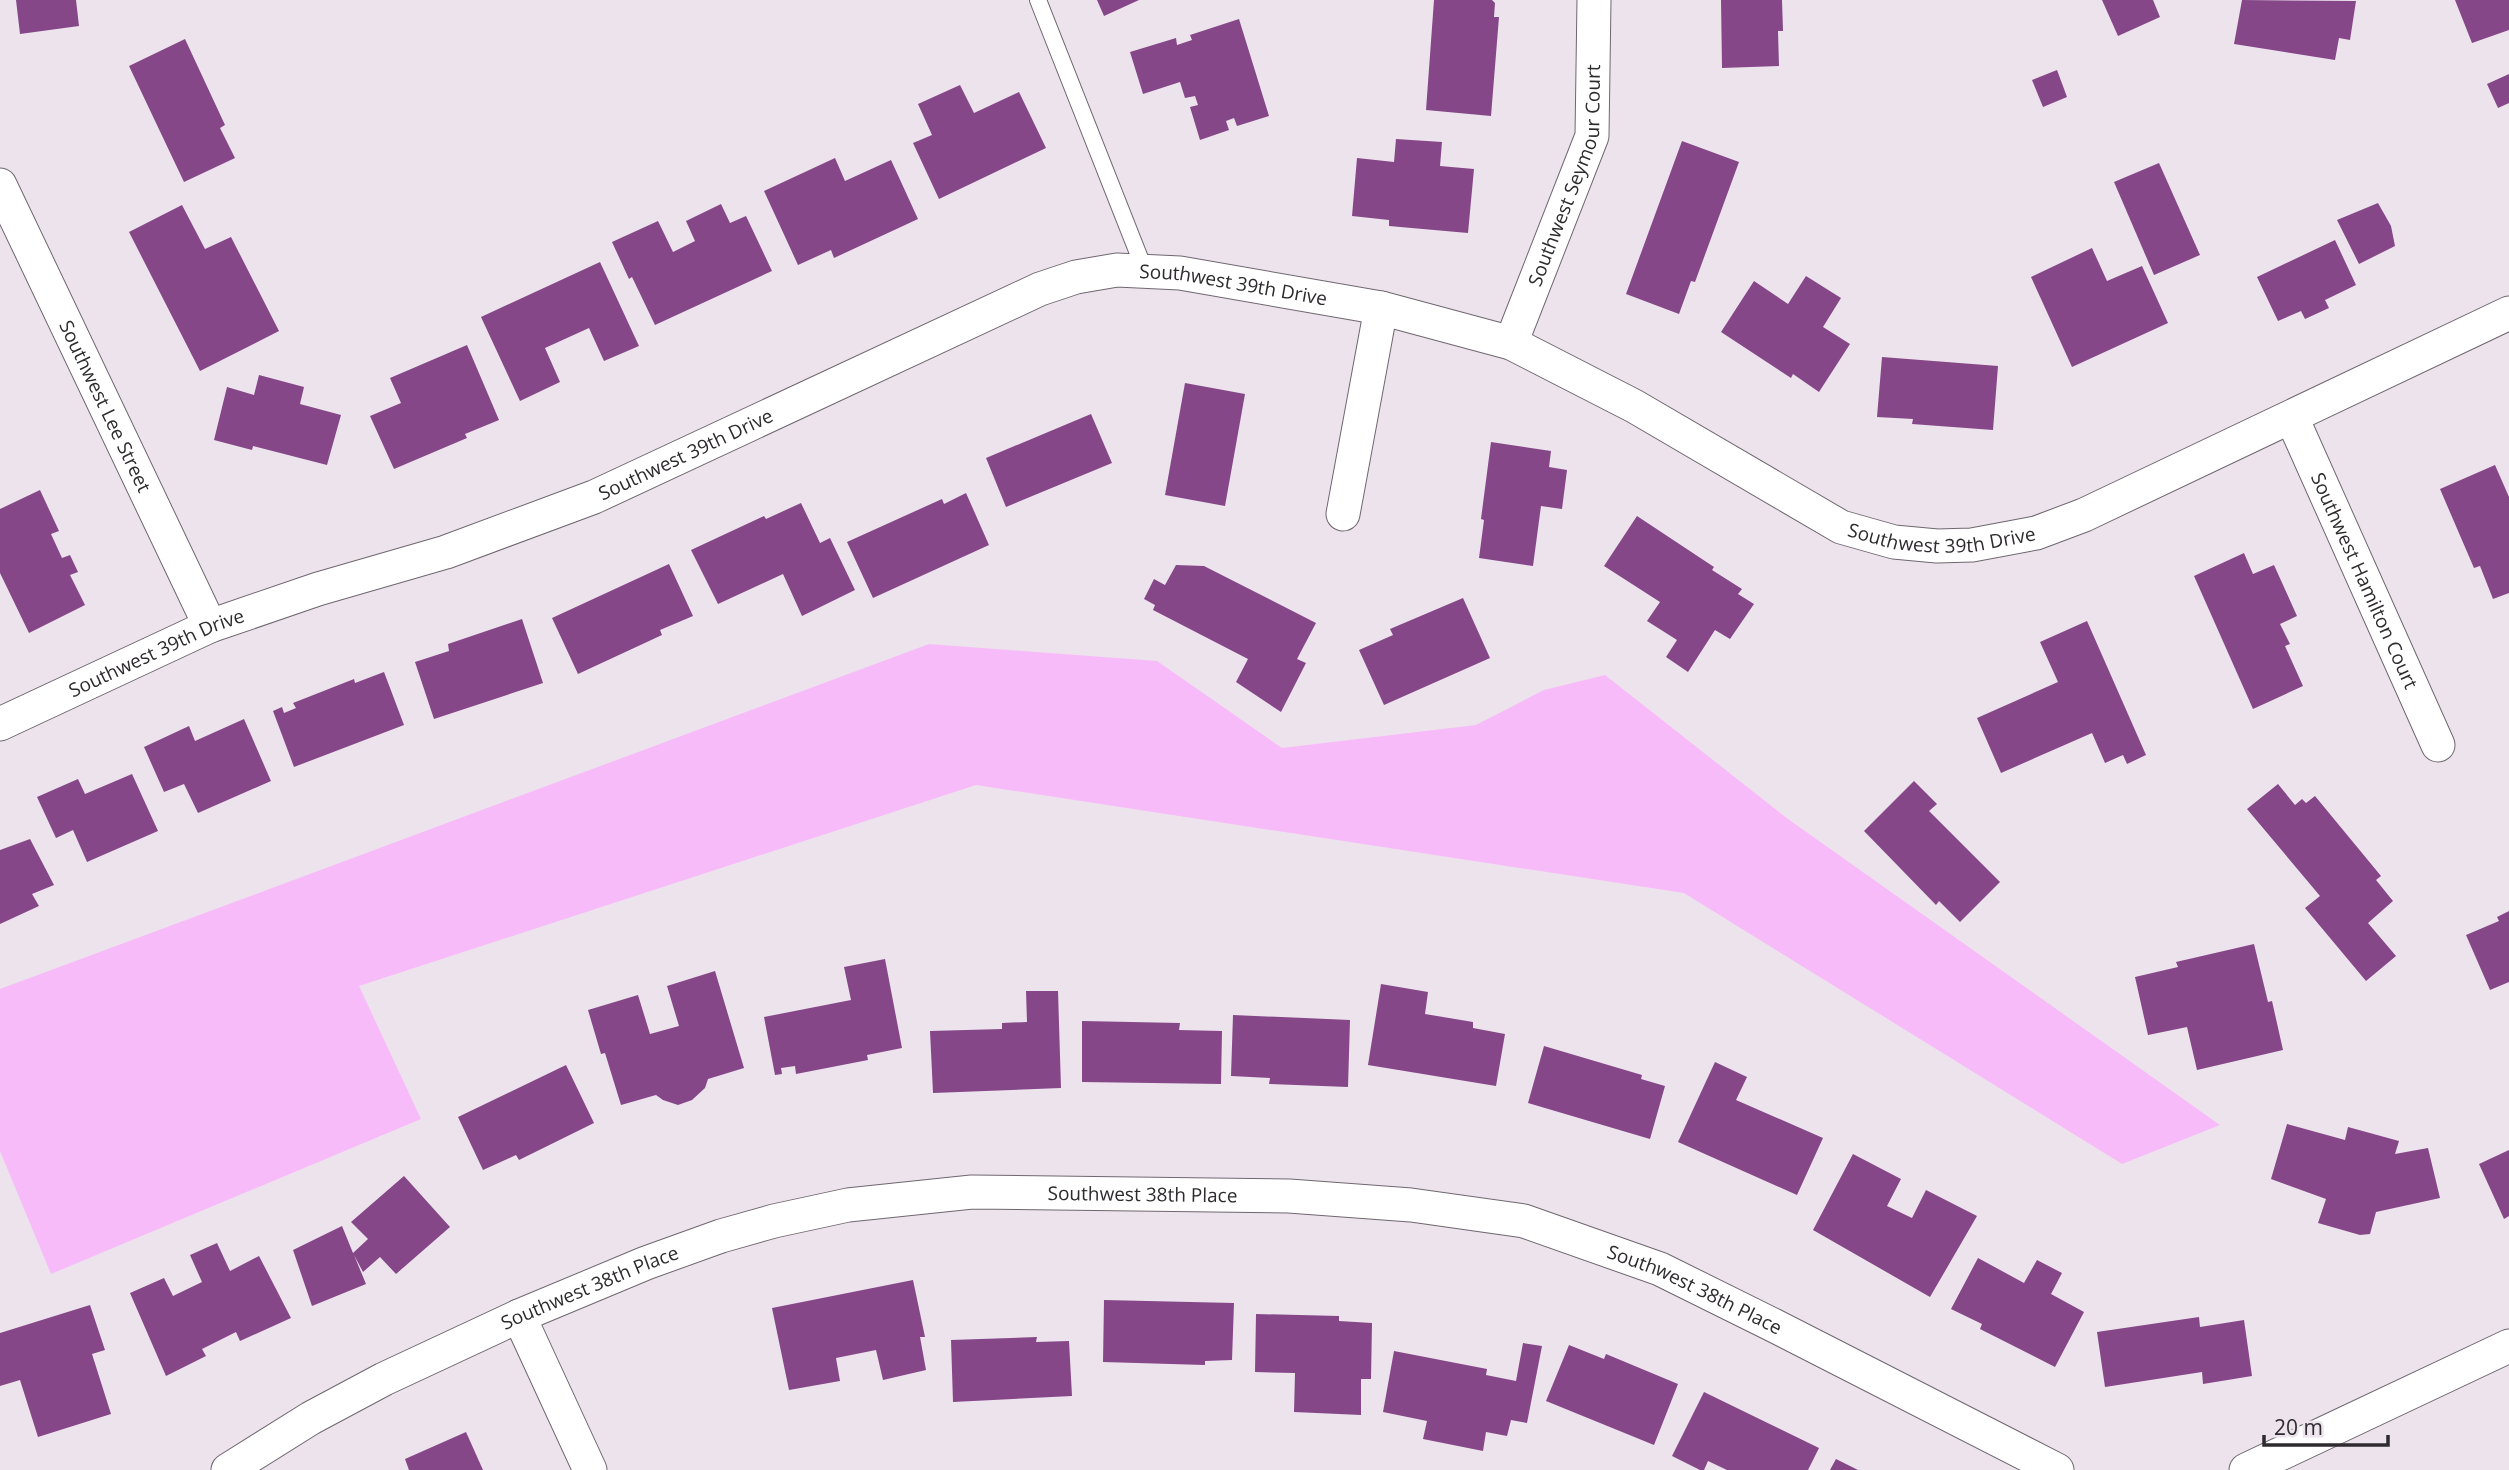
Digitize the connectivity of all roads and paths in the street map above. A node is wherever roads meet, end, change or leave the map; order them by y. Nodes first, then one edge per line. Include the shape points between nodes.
1 (1038, 0) edge
2 (1594, 0) edge
3 (0, 185) edge
4 (1145, 271) junction
5 (1381, 308) junction
6 (2509, 313) edge
7 (1511, 343) junction
8 (2292, 418) junction
9 (1343, 514) dead end
10 (210, 626) junction
11 (0, 724) edge
12 (2438, 745) dead end
13 (519, 1316) junction
14 (2509, 1346) edge
15 (228, 1470) edge
16 (590, 1470) edge
17 (2056, 1470) edge
18 (2246, 1470) edge

1 - 4 lane
2 - 7 street, Southwest Seymour Court via 1592,136
3 - 10 street, Southwest Lee Street
4 - 5 street, Southwest 39th Drive
4 - 10 street, Southwest 39th Drive via 1076,277 1040,289 594,497 446,552
5 - 7 street, Southwest 39th Drive
5 - 9 street
6 - 8 street, Southwest 39th Drive
7 - 8 street, Southwest 39th Drive via 1634,406 1840,527 1894,542 1972,545 2036,533
8 - 12 street, Southwest Hamilton Court
10 - 11 street, Southwest 39th Drive
13 - 15 street, Southwest 38th Place via 310,1418
13 - 16 street
13 - 17 street, Southwest 38th Place via 721,1236 848,1205 972,1192 1289,1196 1411,1205 1524,1222 1660,1269
14 - 18 street

